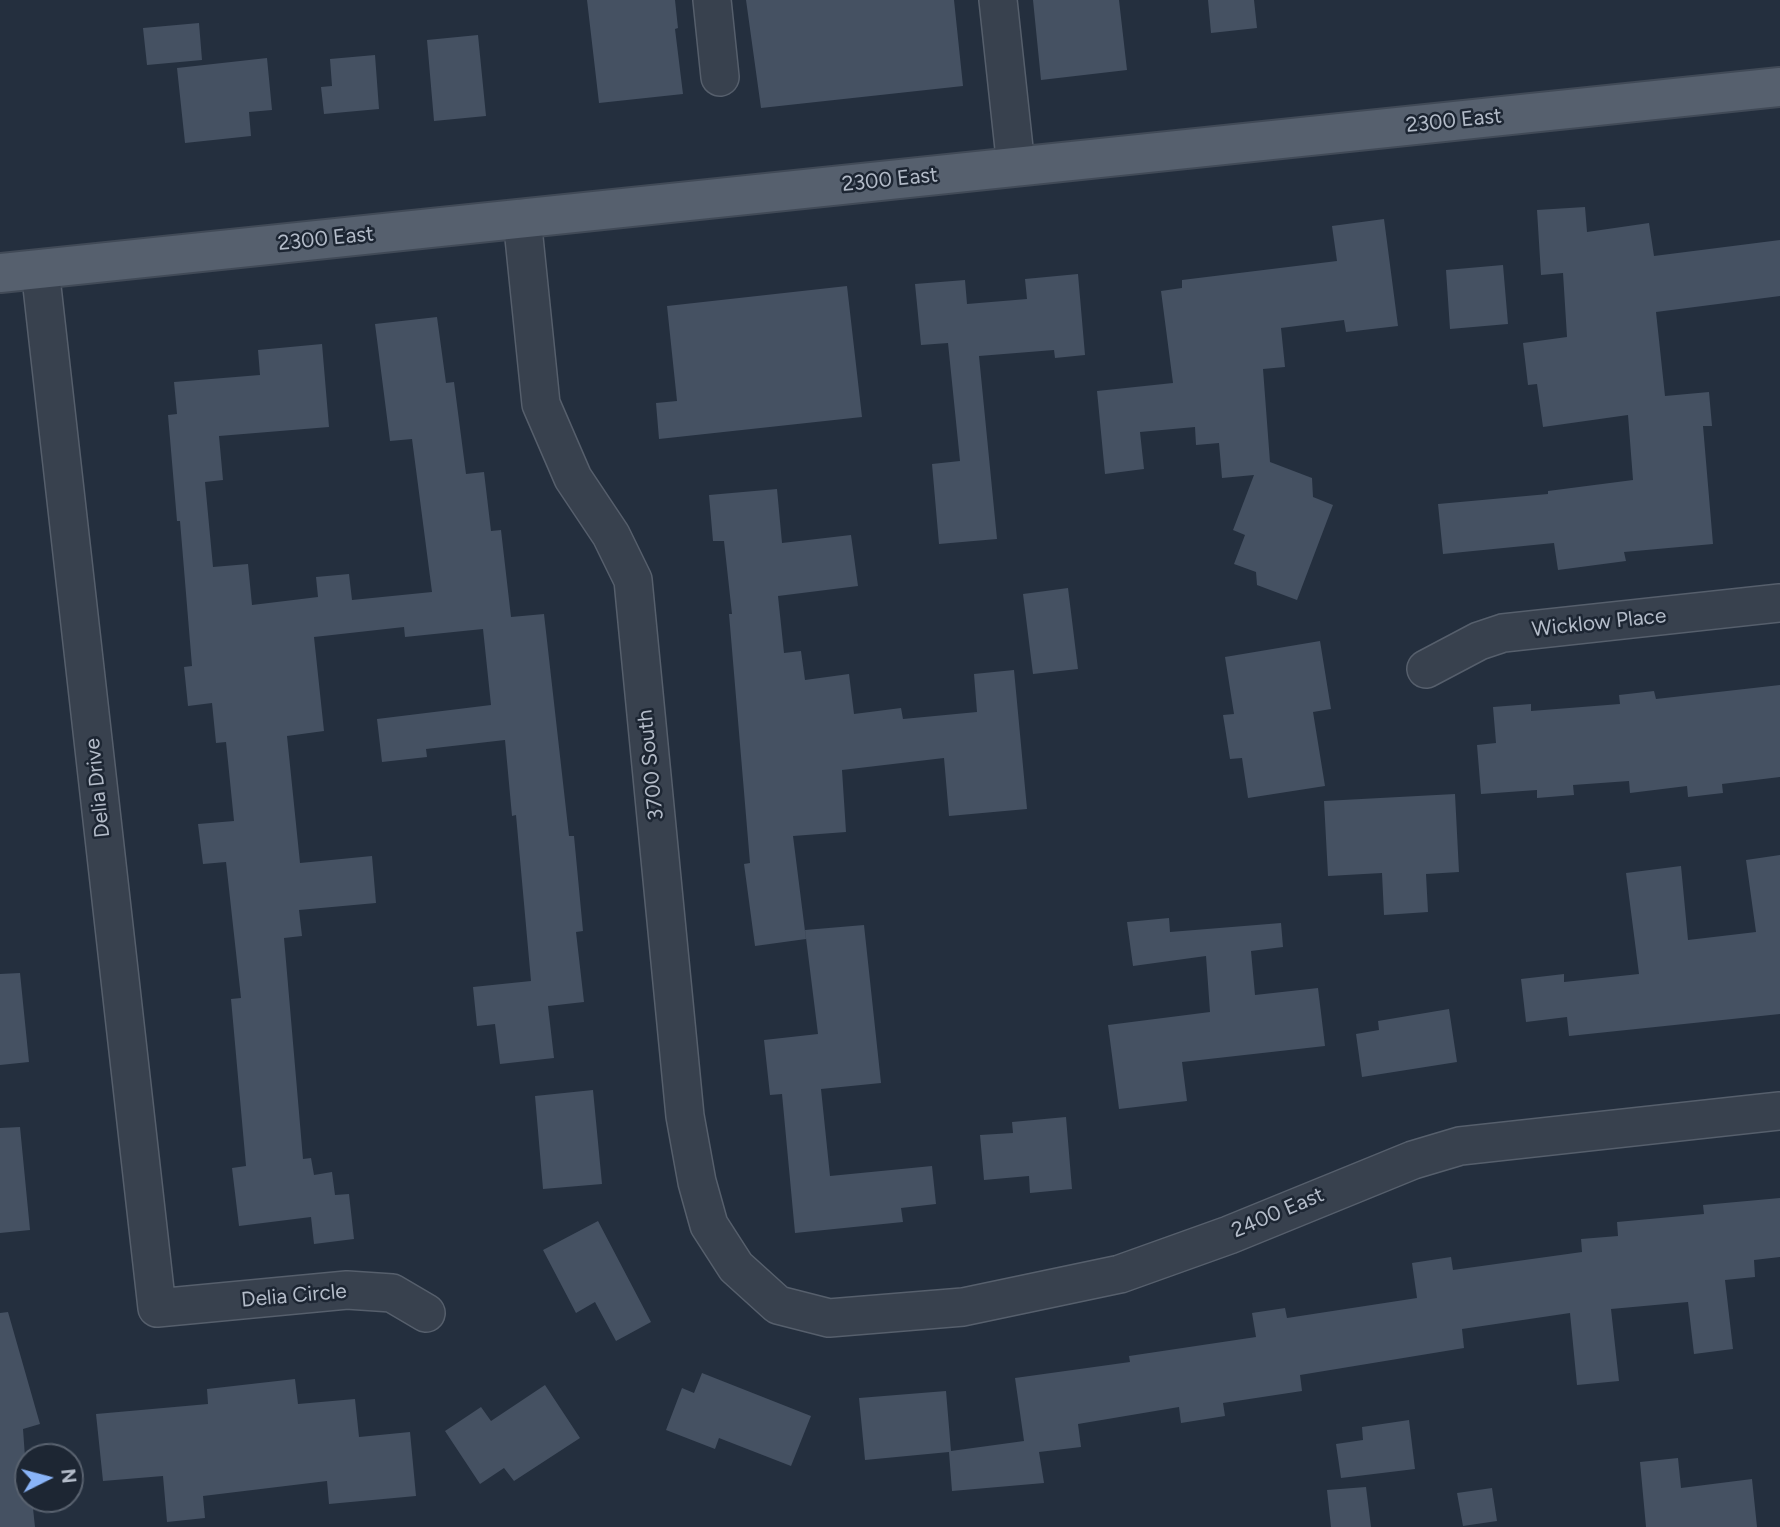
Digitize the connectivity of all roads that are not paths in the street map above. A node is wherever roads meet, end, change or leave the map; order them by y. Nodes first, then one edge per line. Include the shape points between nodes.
1 (712, 0) edge
2 (998, 0) edge
3 (720, 77) dead end
4 (1780, 87) edge
5 (1016, 167) junction
6 (522, 218) junction
7 (40, 269) junction
8 (0, 273) edge
9 (1780, 603) edge
10 (1426, 669) dead end
11 (1780, 1111) edge
12 (778, 1305) joint
13 (157, 1308) joint
14 (426, 1313) dead end

1 - 3 street
2 - 5 street
4 - 5 main road, 2300 East
5 - 6 main road, 2300 East
6 - 7 main road, 2300 East
6 - 12 street, 3700 South via 541,404 573,478 611,535 633,580 685,1116 696,1182 709,1225 736,1267
7 - 8 main road, 2300 East
7 - 13 street, Delia Drive
9 - 10 street, Wicklow Place via 1503,633
11 - 12 street, 2400 East via 1460,1146 1120,1274 963,1307 829,1318
13 - 14 street, Delia Circle via 347,1290 393,1293

